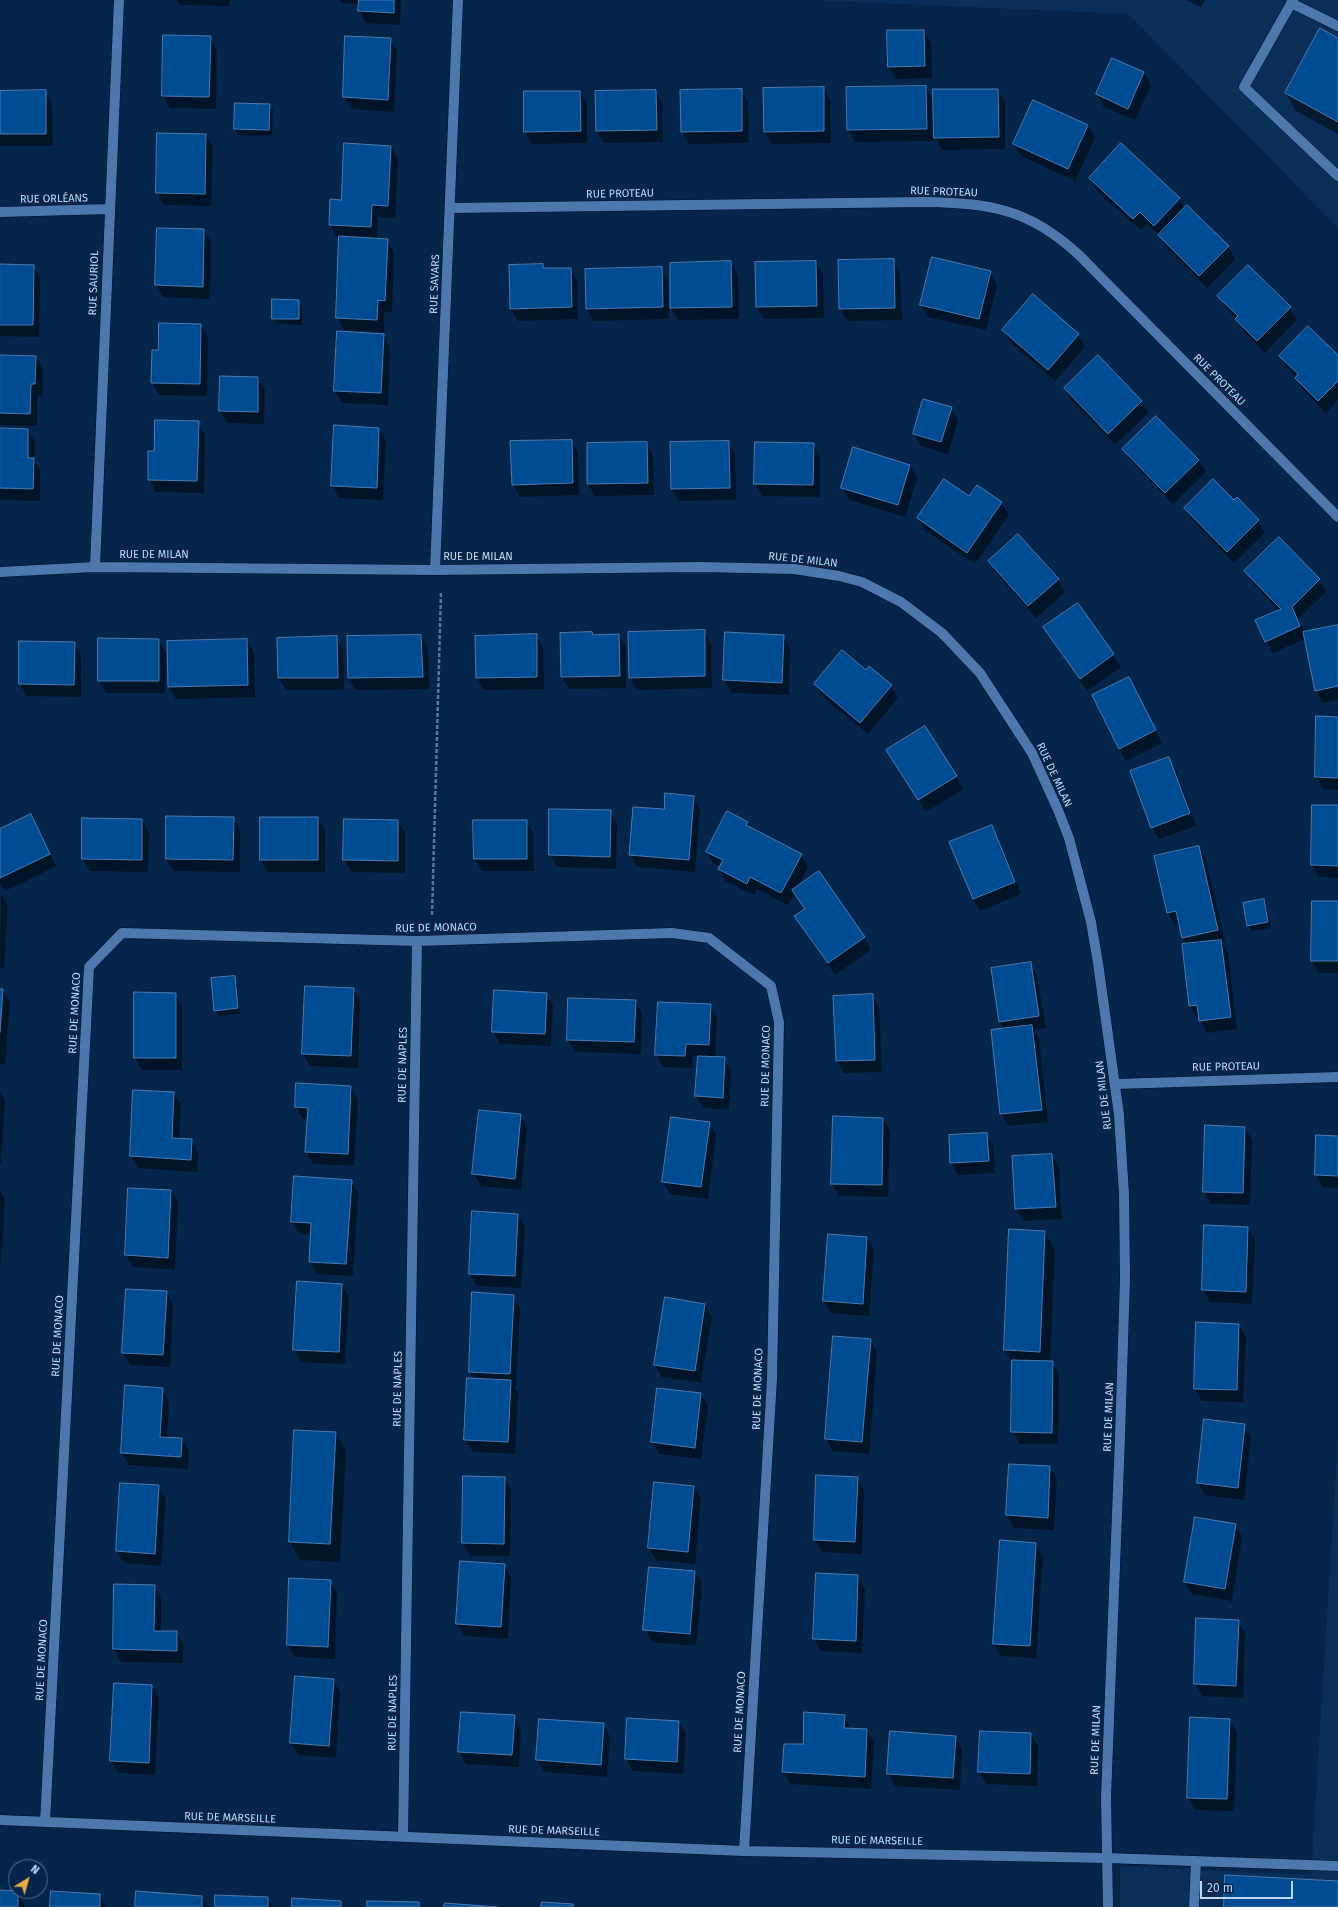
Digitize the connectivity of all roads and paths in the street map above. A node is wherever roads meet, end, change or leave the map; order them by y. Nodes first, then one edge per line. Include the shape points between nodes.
1 (119, 0) edge
2 (458, 0) edge
3 (1292, 2) edge
4 (1338, 26) edge
5 (1338, 176) edge
6 (450, 208) junction
7 (109, 209) junction
8 (0, 212) edge
9 (1338, 517) edge
10 (95, 567) junction
11 (435, 570) junction
12 (0, 572) edge
13 (441, 592) dead end
14 (432, 915) dead end
15 (417, 941) junction
16 (1338, 1078) edge
17 (1116, 1084) junction
18 (0, 1820) edge
19 (45, 1822) junction
20 (403, 1837) junction
21 (744, 1850) junction
22 (1107, 1858) junction
23 (1196, 1861) junction
24 (1338, 1866) edge
25 (1108, 1907) edge
26 (1194, 1907) edge

1 - 7 street, RUE SAURIOL
2 - 6 street, RUE SAVARS
3 - 4 street
3 - 5 street via 1244,87
6 - 9 street, RUE PROTEAU via 924,202 969,203 1021,216 1052,233 1080,256
6 - 11 street, RUE SAVARS
7 - 8 street, RUE ORLÉANS
7 - 10 street, RUE SAURIOL
10 - 11 street, RUE DE MILAN
10 - 12 street, RUE DE MILAN
11 - 17 street, RUE DE MILAN via 693,567 794,569 862,582 901,602 922,617 961,652 995,695 1032,753 1058,810 1077,864 1091,922
13 - 14 path
15 - 19 street, RUE DE MONACO via 122,933 90,967
15 - 20 street, RUE DE NAPLES
15 - 21 street, RUE DE MONACO via 672,933 709,938 771,986 779,1022 772,1379
16 - 17 street, RUE PROTEAU
17 - 22 street, RUE DE MILAN via 1124,1194 1124,1278 1106,1797
18 - 19 street, RUE DE MARSEILLE
19 - 20 street, RUE DE MARSEILLE
20 - 21 street, RUE DE MARSEILLE
21 - 22 street, RUE DE MARSEILLE
22 - 23 street, RUE DE MARSEILLE
22 - 25 street, RUE DE MILAN
23 - 24 street, RUE DE MARSEILLE
23 - 26 street

